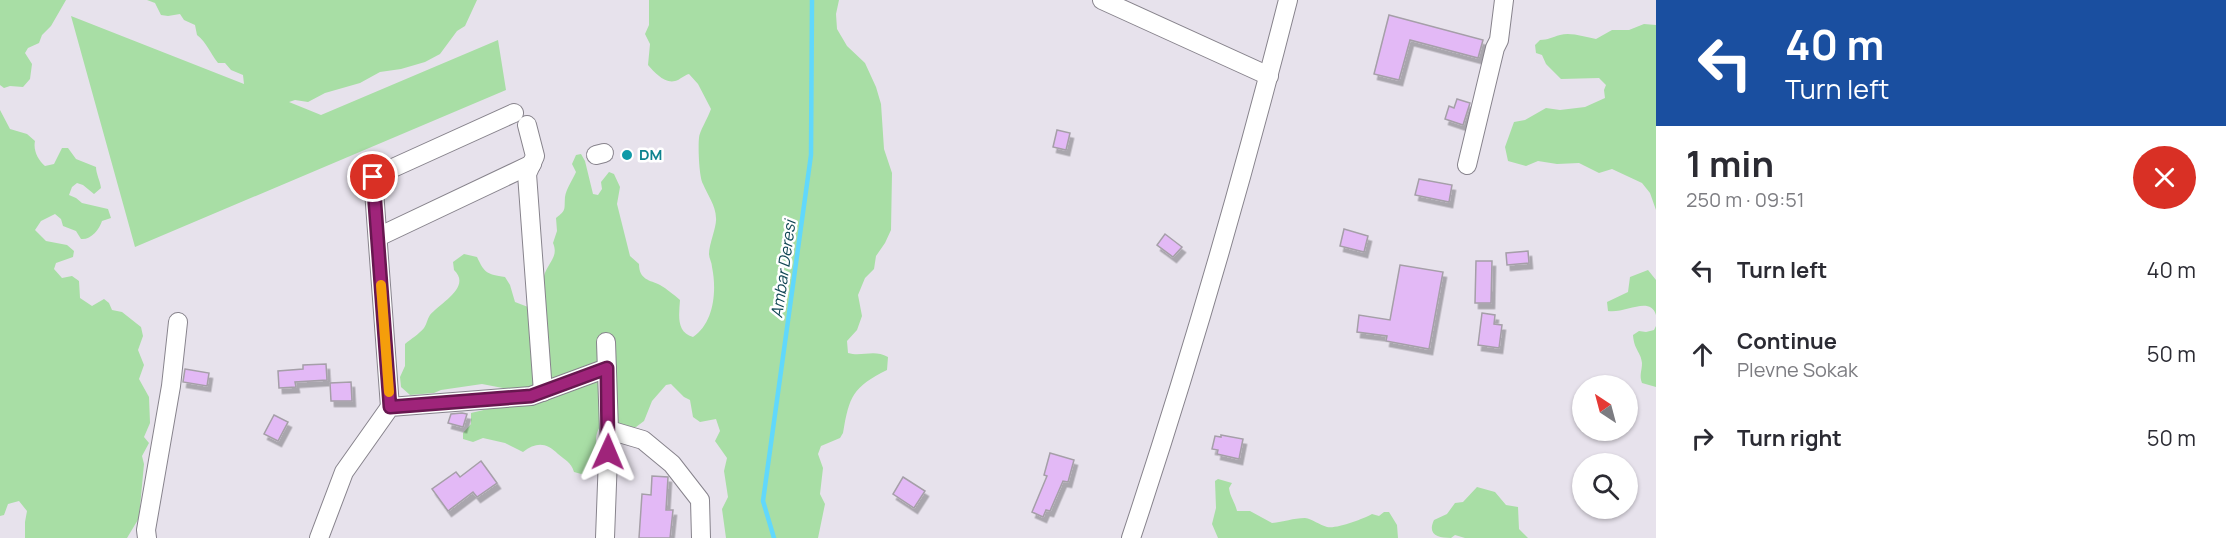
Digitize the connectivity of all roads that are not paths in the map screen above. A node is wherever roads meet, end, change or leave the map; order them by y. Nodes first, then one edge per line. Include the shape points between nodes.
1 (1102, 0) edge
2 (1288, 0) edge
3 (1504, 0) edge
4 (1269, 76) junction
5 (532, 164) junction
6 (1467, 165) dead end
7 (378, 237) junction
8 (178, 322) dead end
9 (606, 342) dead end
10 (607, 368) junction
11 (543, 392) junction
12 (390, 407) junction
13 (609, 430) junction
14 (147, 538) edge
15 (319, 538) edge
16 (605, 538) edge
17 (701, 538) edge
18 (1131, 538) edge

1 - 4 street
2 - 4 street
3 - 6 street via 1500,40
4 - 18 street
5 - 7 street
5 - 7 street via 535,156 520,119 373,177
5 - 11 street via 527,174
7 - 12 street
8 - 14 street
9 - 10 street
10 - 11 street
10 - 13 street
11 - 12 street
12 - 15 street via 344,472
13 - 16 street
13 - 17 street via 643,440 672,464 700,500

